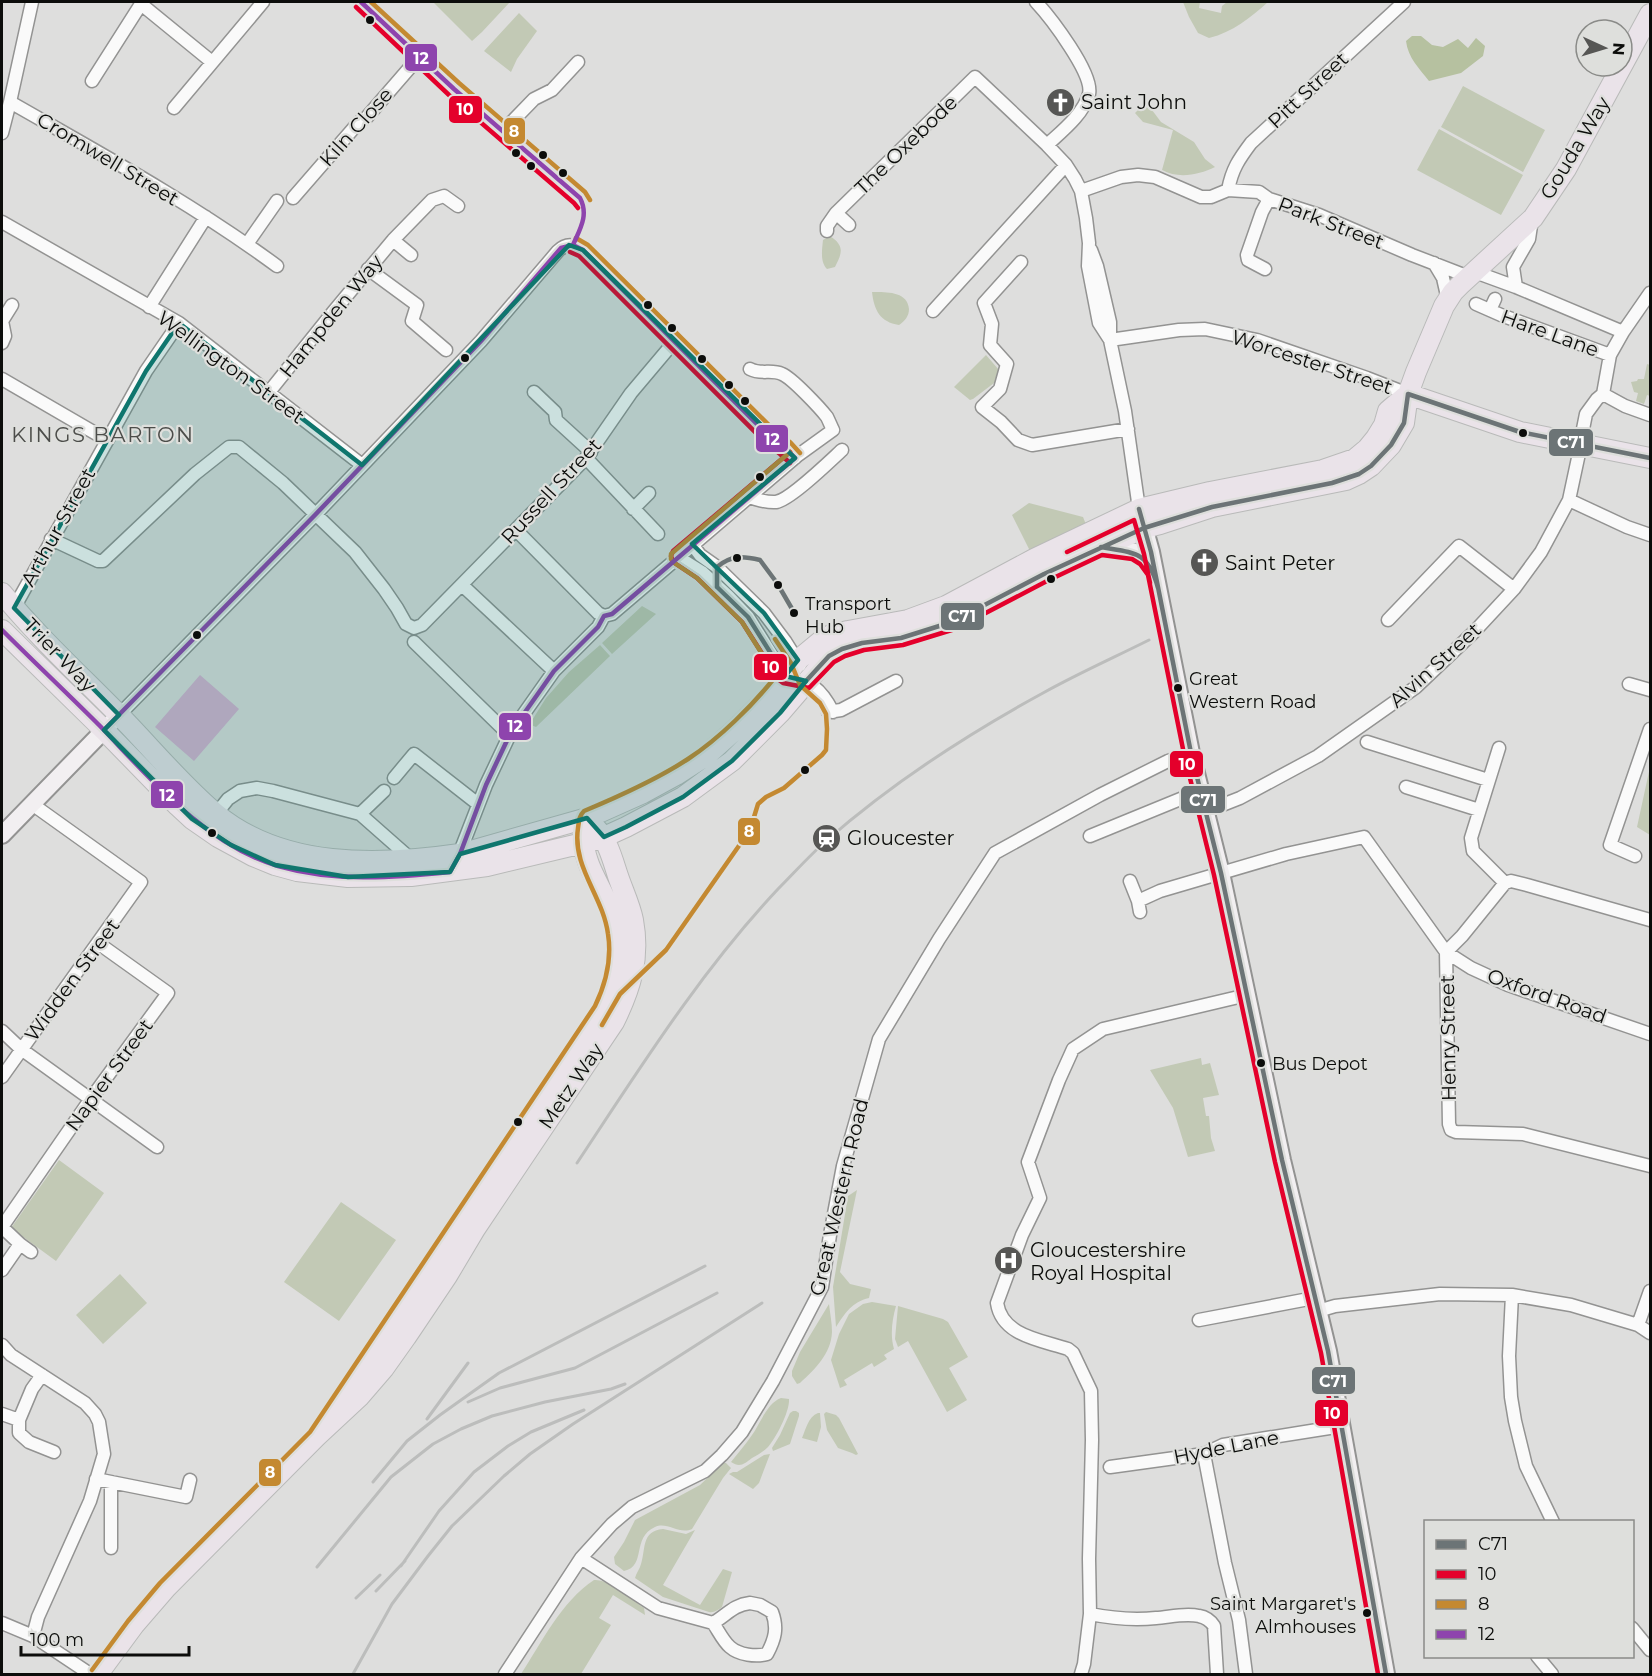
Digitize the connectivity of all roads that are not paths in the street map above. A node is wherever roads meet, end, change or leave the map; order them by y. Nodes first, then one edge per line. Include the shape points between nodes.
1 (30, 2) edge
2 (263, 2) edge
3 (360, 2) edge
4 (1036, 2) edge
5 (1404, 2) edge
6 (142, 3) edge
7 (1650, 15) edge
8 (419, 57) junction
9 (212, 62) junction
10 (578, 62) dead end
11 (92, 81) dead end
12 (10, 102) junction
13 (174, 108) dead end
14 (2, 133) edge
15 (1047, 145) junction
16 (1066, 165) junction
17 (1228, 190) junction
18 (1081, 191) junction
19 (293, 198) dead end
20 (1269, 199) junction
21 (277, 201) dead end
22 (458, 206) dead end
23 (836, 213) junction
24 (206, 217) junction
25 (1533, 218) junction
26 (2, 222) edge
27 (849, 225) dead end
28 (827, 231) dead end
29 (393, 240) junction
30 (247, 244) junction
31 (411, 255) dead end
32 (1021, 262) dead end
33 (1434, 263) junction
34 (277, 267) dead end
35 (368, 269) junction
36 (1265, 269) dead end
37 (1472, 274) junction
38 (1515, 287) junction
39 (1650, 293) edge
40 (1448, 300) junction
41 (1476, 304) dead end
42 (12, 305) dead end
43 (149, 307) junction
44 (933, 311) dead end
45 (178, 323) junction
46 (1623, 332) junction
47 (1110, 340) junction
48 (674, 342) junction
49 (2, 343) edge
50 (446, 350) dead end
51 (1610, 355) junction
52 (750, 369) dead end
53 (2, 379) edge
54 (269, 392) junction
55 (534, 392) dead end
56 (1408, 394) junction
57 (1603, 394) junction
58 (1650, 415) edge
59 (1128, 429) junction
60 (107, 440) junction
61 (1581, 444) junction
62 (842, 450) dead end
63 (588, 455) junction
64 (795, 458) junction
65 (1650, 458) edge
66 (362, 465) junction
67 (649, 493) dead end
68 (748, 496) junction
69 (1569, 500) junction
70 (633, 509) junction
71 (315, 515) junction
72 (1142, 519) junction
73 (516, 530) junction
74 (658, 534) dead end
75 (1650, 535) edge
76 (51, 539) junction
77 (692, 544) junction
78 (1101, 547) junction
79 (678, 557) junction
80 (1155, 572) junction
81 (462, 585) junction
82 (1514, 589) junction
83 (8, 601) edge
84 (604, 616) junction
85 (1388, 620) dead end
86 (2, 630) edge
87 (414, 642) dead end
88 (798, 660) junction
89 (554, 671) junction
90 (785, 675) junction
91 (806, 681) junction
92 (896, 681) dead end
93 (1629, 684) dead end
94 (1650, 690) edge
95 (119, 715) junction
96 (1650, 729) edge
97 (104, 730) junction
98 (511, 732) junction
99 (1367, 742) dead end
100 (1498, 747) dead end
101 (1191, 753) junction
102 (394, 778) dead end
103 (1488, 780) junction
104 (1406, 787) dead end
105 (384, 791) dead end
106 (1200, 791) junction
107 (32, 804) junction
108 (478, 804) junction
109 (1479, 810) junction
110 (1207, 811) junction
111 (216, 814) junction
112 (360, 814) junction
113 (587, 818) junction
114 (2, 835) edge
115 (1090, 836) dead end
116 (604, 837) junction
117 (583, 843) junction
118 (460, 854) junction
119 (1635, 856) dead end
120 (411, 859) junction
121 (450, 872) junction
122 (1221, 873) junction
123 (1130, 881) dead end
124 (1505, 883) junction
125 (1650, 920) edge
126 (98, 943) junction
127 (1446, 952) junction
128 (1247, 995) junction
129 (2, 1031) edge
130 (1650, 1034) edge
131 (21, 1049) junction
132 (2, 1077) edge
133 (90, 1100) junction
134 (157, 1147) dead end
135 (1650, 1166) edge
136 (2, 1227) edge
137 (20, 1244) junction
138 (31, 1252) dead end
139 (2, 1270) edge
140 (1650, 1290) edge
141 (1512, 1295) junction
142 (1316, 1304) junction
143 (1199, 1320) dead end
144 (1638, 1325) junction
145 (1650, 1333) edge
146 (2, 1345) edge
147 (42, 1375) junction
148 (2, 1414) edge
149 (19, 1420) junction
150 (1342, 1426) junction
151 (316, 1437) junction
152 (54, 1452) dead end
153 (1204, 1454) junction
154 (1110, 1467) dead end
155 (96, 1479) junction
156 (190, 1480) dead end
157 (111, 1482) junction
158 (1553, 1520) edge
159 (111, 1548) dead end
160 (581, 1558) junction
161 (1090, 1614) junction
162 (2, 1623) edge
163 (713, 1623) junction
164 (1634, 1630) edge
165 (33, 1636) junction
166 (1650, 1650) edge
167 (1539, 1658) edge
168 (90, 1674) edge
169 (98, 1674) edge
170 (505, 1674) edge
171 (1081, 1674) edge
172 (1217, 1674) edge
173 (1246, 1674) edge
174 (1386, 1674) edge
175 (1552, 1674) edge

1 - 12 street
2 - 9 street
3 - 8 street
4 - 15 street via 1069,44 1090,91 1072,121
5 - 17 street, Pitt Street via 1251,143 1231,174
6 - 9 street
6 - 11 street
7 - 25 main road, Gouda Way via 1566,169
8 - 10 street via 502,132
8 - 19 street, Kiln Close
9 - 13 street
12 - 14 street
12 - 24 street, Cromwell Street
15 - 16 street
15 - 23 street, The Oxebode via 975,77
16 - 18 street
16 - 44 street
17 - 18 street via 1201,197 1155,177 1138,175
17 - 20 street, Park Street via 1259,192
18 - 47 street via 1089,243 1088,266 1099,323
20 - 33 street, Park Street
20 - 36 street via 1247,255 1248,260
21 - 30 street
22 - 29 street, Hampden Way via 444,196 432,200
23 - 27 street
23 - 28 street, The Oxebode
24 - 30 street, Cromwell Street
24 - 43 street
25 - 37 main road, Gouda Way
25 - 38 street, Gouda Way via 1529,239 1513,267
26 - 43 street, Wellington Street
29 - 31 street, Hampden Way
29 - 35 street, Hampden Way
30 - 34 street, Cromwell Street
32 - 59 street via 984,303 992,324 990,345 1007,364 1000,389 982,407 1018,440 1032,445
33 - 37 street, Park Street
33 - 40 street via 1443,278
35 - 50 street via 417,305 412,321
35 - 54 street, Hampden Way
37 - 38 street, Park Street
37 - 40 main road, Gouda Way
38 - 46 street, Park Street
39 - 46 street
40 - 56 main road, Gouda Way
41 - 51 street, Hare Lane via 1493,305
42 - 49 street via 2,321
43 - 45 street, Wellington Street
45 - 54 street, Wellington Street
45 - 60 street, Arthur Street
46 - 51 street
47 - 56 street, Worcester Street via 1179,330 1223,332 1257,340
47 - 59 street
48 - 63 street, Russell Street via 631,393
48 - 64 street
48 - 66 street via 583,250 573,245 561,248 481,341
51 - 57 street
52 - 64 street via 788,377 827,418 833,430
53 - 60 street
54 - 66 street, Wellington Street
55 - 63 street
56 - 61 main road, Worcester Street via 1501,426
56 - 72 main road via 1388,411 1376,438 1355,459 1323,470 1210,492
57 - 58 street
57 - 61 street, Alvin Street via 1586,414
59 - 72 street
60 - 76 street, Arthur Street
61 - 65 main road, Worcester Street
61 - 69 street, Alvin Street
62 - 68 street via 779,502
63 - 70 street
63 - 73 street, Russell Street
64 - 68 street
66 - 71 street
67 - 70 street
68 - 77 street
69 - 75 street
69 - 82 street, Alvin Street via 1541,552
70 - 74 street
71 - 76 street via 239,447 229,447 103,561
71 - 81 street, Russell Street via 354,552 406,624 414,628 422,625
71 - 95 street
72 - 78 main road, Trier Way
72 - 80 main road
72 - 88 main road, Trier Way via 1034,559 946,606 908,620 831,635
73 - 81 street, Russell Street
73 - 84 street
76 - 83 street, Arthur Street
77 - 79 street
77 - 88 street via 764,613
78 - 80 main road via 1135,552
78 - 91 main road, Trier Way via 952,622 901,638 842,649 829,656
79 - 84 street via 612,615
79 - 90 street via 702,572 748,617
80 - 101 main road
81 - 89 street
82 - 85 street via 1459,546
82 - 110 street, Alvin Street via 1416,687 1318,756 1240,798
83 - 95 main road, Trier Way
84 - 89 street
86 - 97 main road, Trier Way
87 - 98 street via 501,728
88 - 90 main road, Trier Way
88 - 91 street
89 - 98 street
90 - 91 street
90 - 113 main road, Trier Way via 774,691 707,755 651,789
91 - 92 street via 826,698 829,709 841,710
91 - 116 main road, Trier Way via 732,761 683,797
93 - 94 street
95 - 97 main road
95 - 111 main road, Trier Way
96 - 119 street via 1610,845
97 - 107 main road
97 - 121 main road, Trier Way via 192,819 253,856 297,870 348,877
98 - 108 street
99 - 103 street
100 - 103 street
101 - 106 main road
101 - 160 street, Great Western Road via 1100,795 995,853 879,1039 843,1166 822,1287 773,1382 742,1432 705,1471 632,1507
102 - 108 street via 414,754
103 - 109 street
104 - 109 street
105 - 112 street
106 - 110 main road
106 - 115 street
107 - 114 main road
107 - 126 street, Widden Street via 141,882
108 - 118 street
109 - 124 street via 1471,838 1473,851
110 - 122 main road
111 - 112 street via 240,791 256,788
111 - 120 main road, Trier Way via 282,850 341,860
112 - 120 street
113 - 116 main road, Metz Way
113 - 117 main road, Metz Way
113 - 118 main road, Trier Way
116 - 117 main road, Trier Way
116 - 151 main road, Metz Way via 633,920 634,971 626,999 406,1337 359,1397
117 - 121 main road, Trier Way
117 - 151 main road, Metz Way via 614,927 615,966 608,999
118 - 120 main road, Trier Way
118 - 121 street
122 - 123 street via 1160,891 1139,906
122 - 127 street via 1364,837
122 - 128 main road
124 - 125 street via 1527,885
124 - 127 street
126 - 131 street, Widden Street
126 - 133 street, Napier Street via 168,993
127 - 130 street, Oxford Road via 1508,985
127 - 135 street, Henry Street via 1451,1130 1523,1134
128 - 142 main road
128 - 161 street via 1103,1029 1073,1049 1028,1162 1040,1198 1022,1235 997,1303 998,1312 1011,1329 1073,1353 1091,1392
129 - 131 street
131 - 132 street, Widden Street
131 - 133 street
133 - 134 street
133 - 136 street, Napier Street
136 - 137 street
137 - 138 street
137 - 139 street
140 - 144 street
141 - 142 street via 1440,1294 1335,1306
141 - 144 street via 1571,1305
141 - 158 street via 1511,1397 1526,1466
142 - 143 street
142 - 150 main road
144 - 145 street
146 - 147 street
147 - 149 street
147 - 155 street via 95,1414 104,1454
148 - 149 street
149 - 152 street via 19,1433 29,1442
150 - 153 street, Hyde Lane via 1223,1444
150 - 174 main road
151 - 169 main road, Metz Way via 166,1588
153 - 154 street, Hyde Lane
153 - 173 street via 1239,1620
155 - 157 street
155 - 165 street
156 - 157 street via 186,1497
157 - 159 street
160 - 163 street via 658,1608
160 - 170 street, Great Western Road
161 - 171 street
161 - 172 street via 1153,1618 1188,1615 1210,1621 1214,1626
162 - 165 street
163 - 163 street via 733,1607 750,1603 772,1612 776,1631 767,1654 759,1657 730,1647
164 - 166 street
165 - 168 street
167 - 175 street

